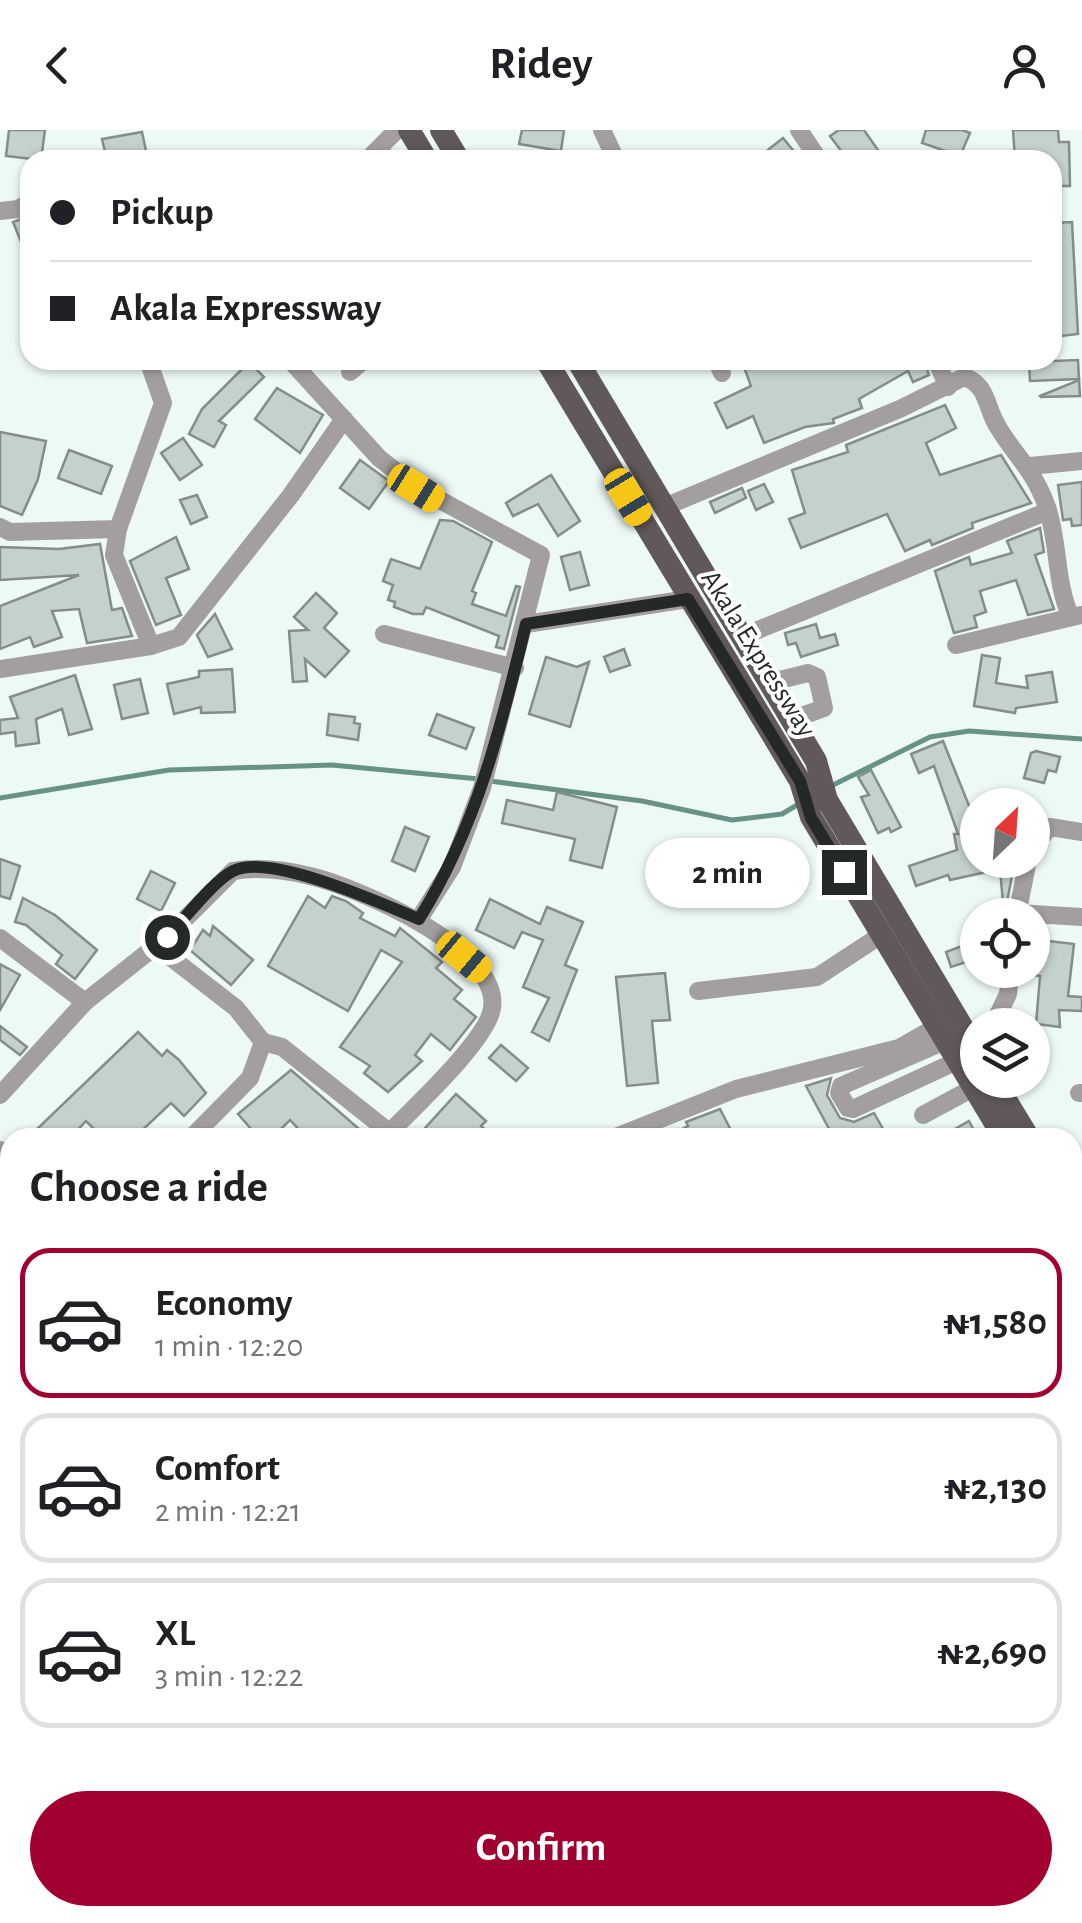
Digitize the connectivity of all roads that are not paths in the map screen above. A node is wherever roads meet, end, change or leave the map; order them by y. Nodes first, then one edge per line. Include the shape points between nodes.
1 (396, 130) edge
2 (377, 150) edge
3 (151, 370) edge
4 (299, 370) edge
5 (552, 370) edge
6 (583, 370) edge
7 (940, 370) edge
8 (948, 387) junction
9 (344, 420) junction
10 (1082, 461) edge
11 (1030, 466) junction
12 (664, 507) junction
13 (1048, 511) junction
14 (0, 527) edge
15 (118, 529) junction
16 (688, 599) junction
17 (1076, 615) edge
18 (526, 624) junction
19 (384, 634) dead end
20 (740, 637) junction
21 (151, 646) junction
22 (956, 646) dead end
23 (515, 668) junction
24 (0, 669) edge
25 (771, 676) junction
26 (793, 715) junction
27 (819, 809) junction
28 (1050, 828) edge
29 (1082, 832) edge
30 (1050, 916) edge
31 (1082, 917) edge
32 (419, 919) junction
33 (882, 936) junction
34 (0, 938) edge
35 (156, 946) junction
36 (698, 990) dead end
37 (84, 1002) junction
38 (263, 1042) junction
39 (960, 1045) edge
40 (960, 1045) edge
41 (960, 1048) edge
42 (962, 1048) edge
43 (0, 1095) edge
44 (960, 1096) edge
45 (988, 1098) edge
46 (995, 1098) edge
47 (923, 1115) dead end
48 (201, 1128) edge
49 (379, 1128) edge
50 (394, 1128) edge
51 (637, 1128) edge
52 (1000, 1128) edge
53 (1020, 1128) edge

1 - 2 street
3 - 15 street via 163,403
4 - 9 street
5 - 16 main road, Akala Expressway
6 - 12 main road, Akala Expressway
7 - 8 street
8 - 11 street via 964,377 982,388 996,425
8 - 12 street
9 - 18 street via 416,488 538,550
9 - 21 street via 186,631
10 - 11 street
11 - 13 street
12 - 20 main road, Akala Expressway
13 - 17 street
13 - 20 street
14 - 15 street
15 - 21 street via 114,555
16 - 18 street
16 - 27 main road, Akala Expressway
17 - 22 street
18 - 23 street
19 - 23 street
20 - 25 main road, Akala Expressway
21 - 24 street
23 - 32 street via 452,867
25 - 26 main road, Akala Expressway
25 - 26 street via 817,677 824,708
26 - 27 main road, Akala Expressway via 816,761
27 - 33 main road, Akala Expressway
27 - 39 main road, Akala Expressway
28 - 29 street
30 - 31 street
32 - 35 street via 310,876 249,868 233,870
32 - 50 street via 486,976 493,1007 482,1033
33 - 36 street via 817,977
33 - 40 main road, Akala Expressway
34 - 37 street
35 - 37 street
35 - 38 street via 236,1008
37 - 43 street
38 - 48 street via 250,1078
38 - 49 street via 282,1047
41 - 51 street via 899,1048 736,1089
42 - 42 street via 841,1086 840,1093 854,1109
44 - 47 street
45 - 52 main road, Akala Expressway
46 - 53 main road, Akala Expressway

